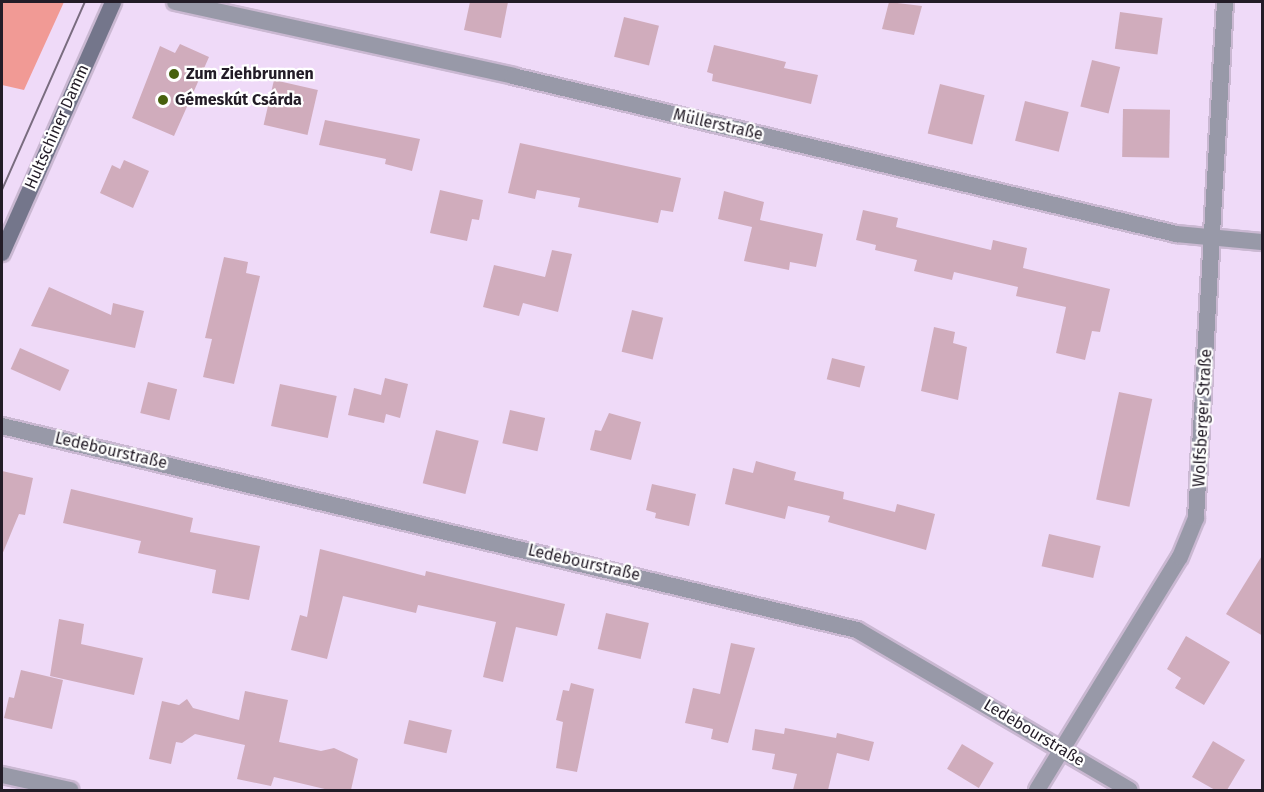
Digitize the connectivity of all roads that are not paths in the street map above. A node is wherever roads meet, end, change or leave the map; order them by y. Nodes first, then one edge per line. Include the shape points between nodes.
1 (113, 2) edge
2 (175, 2) edge
3 (1225, 2) edge
4 (1213, 237) junction
5 (1263, 242) edge
6 (2, 253) edge
7 (2, 426) edge
8 (1061, 750) junction
9 (2, 775) edge
10 (70, 790) edge
11 (1037, 790) edge
12 (1130, 790) edge

1 - 6 main road, Hultschiner Damm
2 - 4 street, Müllerstraße via 513,76 1176,234
3 - 4 street, Wolfsberger Straße
4 - 5 street, Müllerstraße
4 - 8 street, Wolfsberger Straße via 1196,518 1180,557
7 - 8 street, Ledebourstraße via 857,630
8 - 11 street, Wolfsberger Straße
8 - 12 street, Ledebourstraße
9 - 10 street

